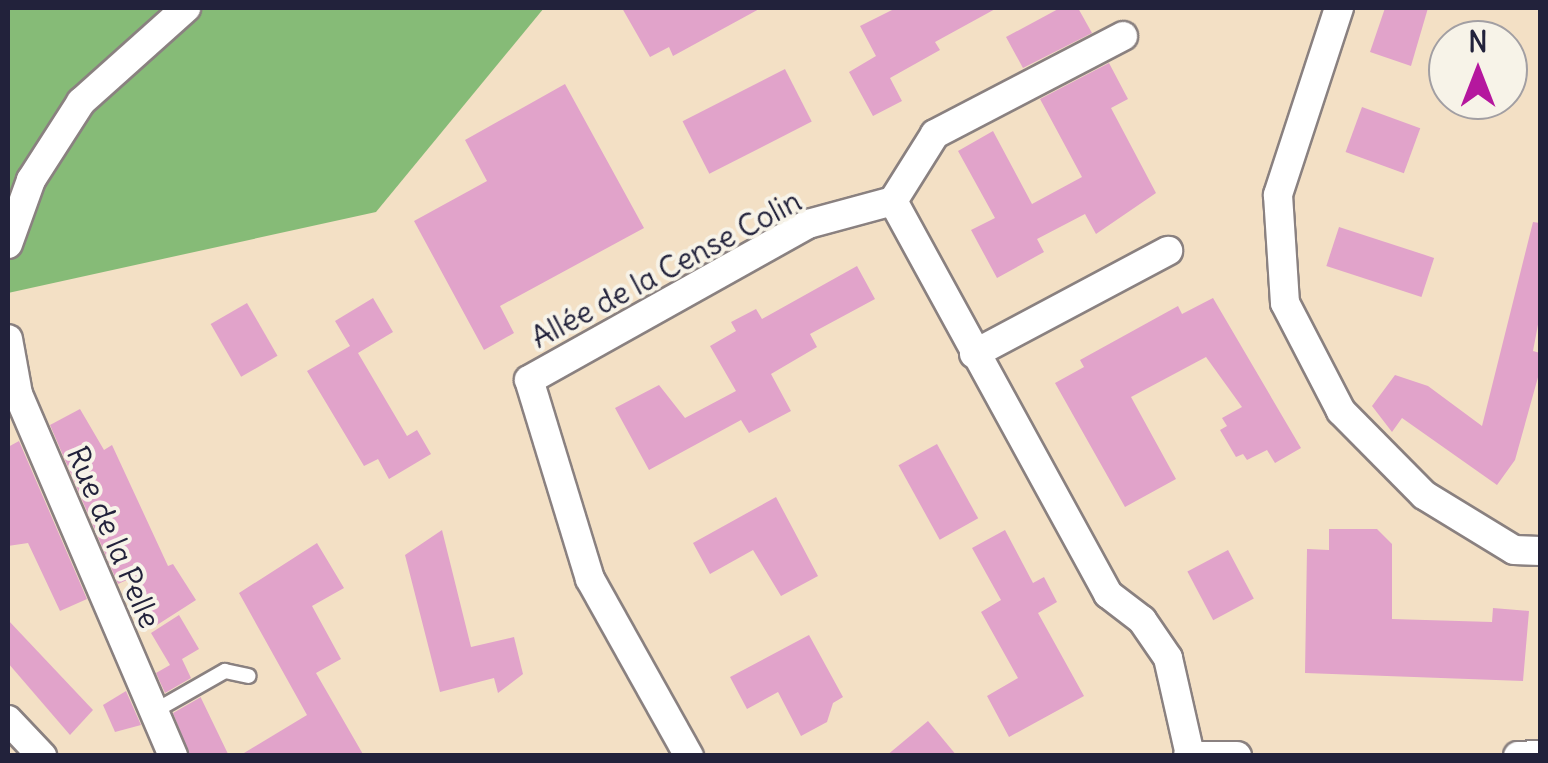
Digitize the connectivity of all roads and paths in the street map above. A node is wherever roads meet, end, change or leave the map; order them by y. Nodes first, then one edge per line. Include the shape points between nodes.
1 (186, 8) edge
2 (1340, 8) edge
3 (1123, 36) dead end
4 (894, 201) junction
5 (8, 244) edge
6 (1168, 251) dead end
7 (8, 339) edge
8 (974, 354) junction
9 (1540, 551) edge
10 (248, 676) dead end
11 (152, 712) junction
12 (8, 720) edge
13 (1189, 755) edge
14 (1540, 755) edge
15 (42, 756) edge
16 (173, 756) edge
17 (689, 756) edge
18 (1237, 756) edge
19 (1518, 756) edge

1 - 5 street via 82,102 31,180
2 - 9 street via 1278,195 1285,303 1341,411 1424,495 1514,550
3 - 4 street via 935,134
4 - 8 street
4 - 17 street, Allée de la Cense Colin via 808,224 529,380 590,579
6 - 8 street
7 - 11 street, Rue de la Pelle via 18,394
8 - 13 street via 1108,594 1142,620 1168,658
10 - 11 lane via 224,672
11 - 16 street, Rue de la Pelle
12 - 15 street
13 - 18 street
14 - 19 street

